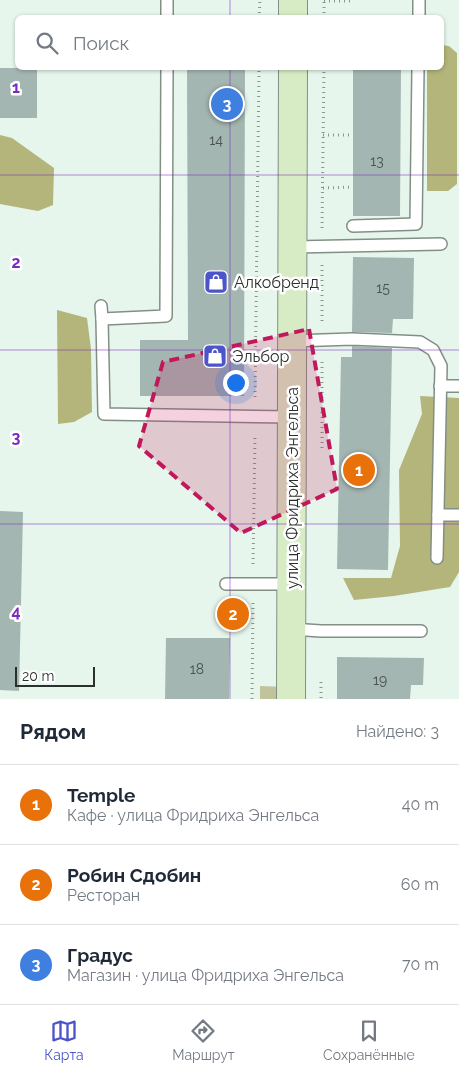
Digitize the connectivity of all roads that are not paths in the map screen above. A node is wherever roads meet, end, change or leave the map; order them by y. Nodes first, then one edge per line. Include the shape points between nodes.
1 (167, 0) edge
2 (293, 0) edge
3 (419, 0) edge
4 (167, 15) edge
5 (293, 15) edge
6 (419, 15) edge
7 (167, 70) edge
8 (293, 70) edge
9 (418, 70) edge
10 (353, 226) dead end
11 (441, 244) dead end
12 (293, 247) junction
13 (101, 306) dead end
14 (102, 319) junction
15 (293, 340) junction
16 (440, 386) junction
17 (459, 386) edge
18 (293, 417) junction
19 (438, 515) junction
20 (459, 515) edge
21 (437, 558) dead end
22 (226, 584) dead end
23 (291, 584) junction
24 (291, 629) junction
25 (421, 631) dead end
26 (291, 699) edge

1 - 4 lane
2 - 5 street
3 - 6 lane
7 - 14 lane via 166,316
8 - 12 street, улица Фридриха Энгельса
9 - 10 lane via 416,224
11 - 12 lane
12 - 15 street, улица Фридриха Энгельса
13 - 14 lane
14 - 18 lane via 104,414
15 - 16 lane via 420,342 433,350 440,366
15 - 18 street, улица Фридриха Энгельса
16 - 17 lane
16 - 19 lane
18 - 23 street, улица Фридриха Энгельса
19 - 20 lane
19 - 21 lane
22 - 23 lane
23 - 24 street, улица Фридриха Энгельса
24 - 25 lane
24 - 26 street, улица Фридриха Энгельса

